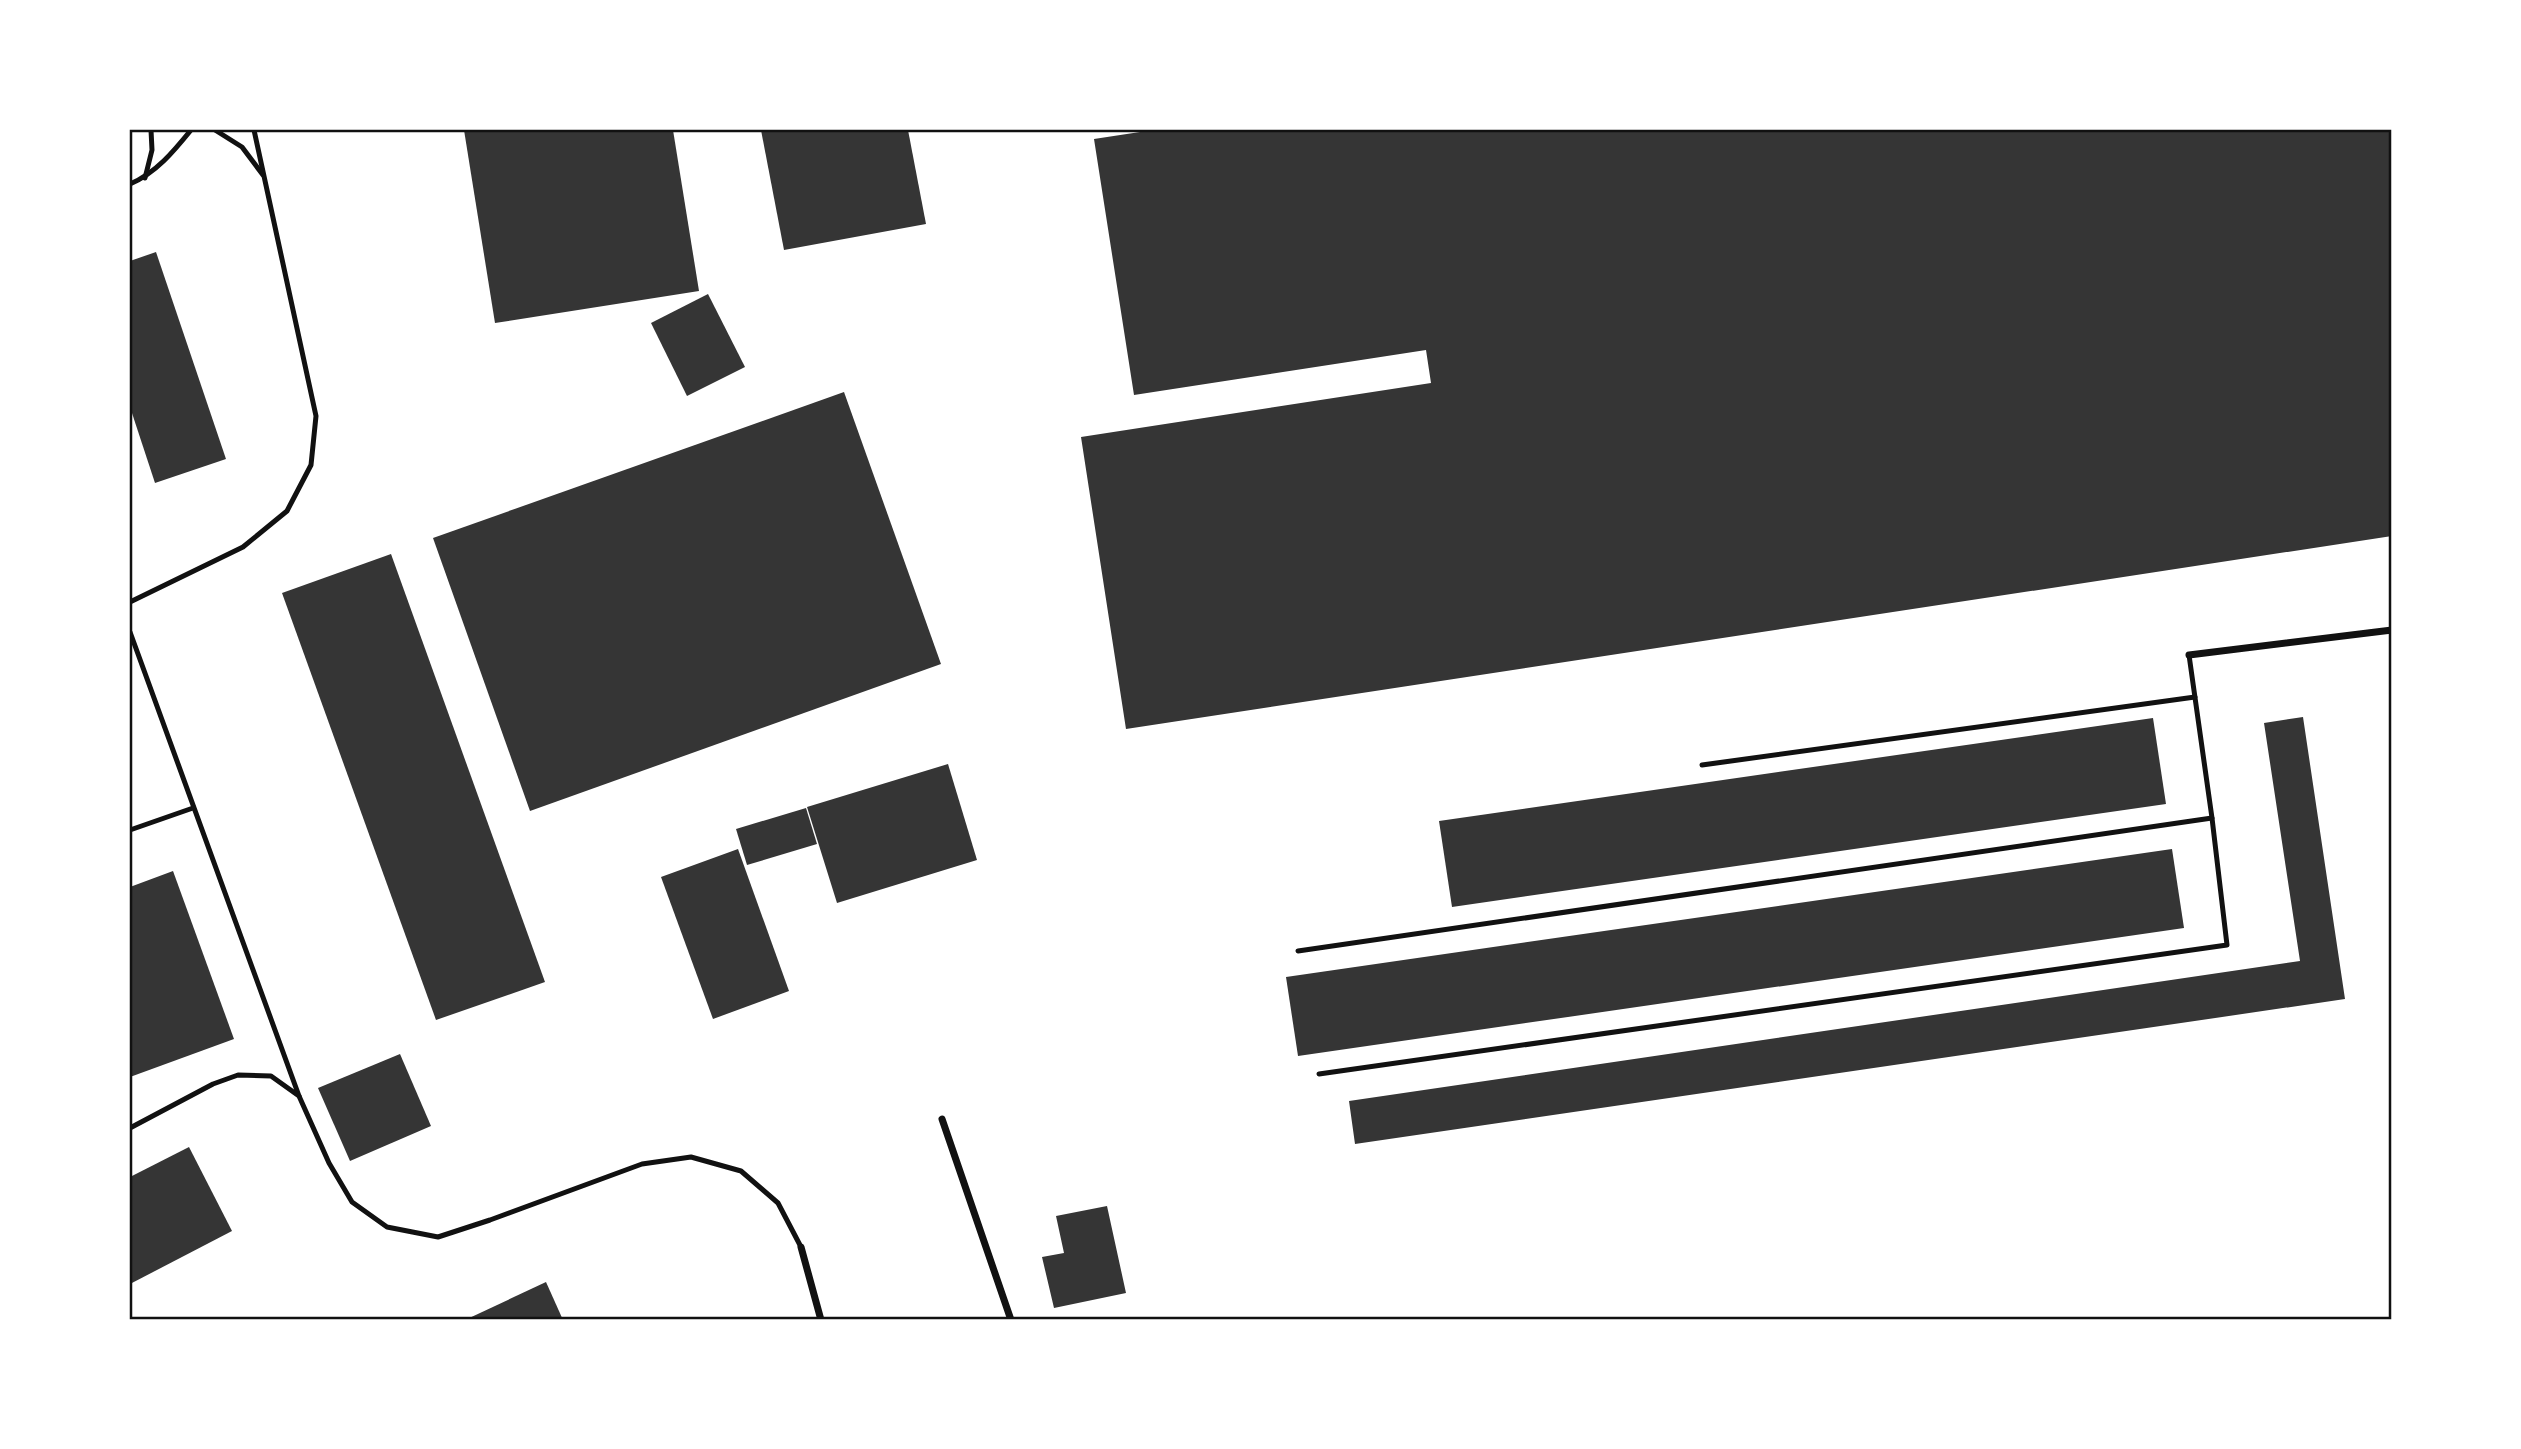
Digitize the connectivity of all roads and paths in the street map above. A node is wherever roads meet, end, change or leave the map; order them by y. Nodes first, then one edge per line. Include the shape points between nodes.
1 (151, 130) edge
2 (191, 130) edge
3 (215, 130) edge
4 (254, 130) edge
5 (264, 176) junction
6 (145, 178) junction
7 (130, 184) edge
8 (130, 602) edge
9 (2392, 630) edge
10 (130, 632) edge
11 (2189, 655) joint
12 (2195, 698) junction
13 (1702, 765) dead end
14 (193, 807) junction
15 (2213, 818) junction
16 (130, 830) edge
17 (1298, 951) dead end
18 (1319, 1074) dead end
19 (299, 1096) junction
20 (942, 1119) dead end
21 (130, 1128) edge
22 (801, 1247) joint
23 (821, 1320) edge
24 (1011, 1320) edge

1 - 6 lane
2 - 6 lane
3 - 5 lane via 242,148
4 - 5 lane
5 - 8 lane via 316,416 311,465 287,511 243,547
6 - 7 lane
9 - 11 street
10 - 14 lane
11 - 12 lane
12 - 13 lane
12 - 15 lane
14 - 16 lane
14 - 19 lane
15 - 17 lane
15 - 18 lane via 2227,945
19 - 21 lane via 271,1076 238,1075
19 - 22 lane via 352,1202 387,1227 438,1237 642,1164 691,1157 741,1171 778,1203
20 - 24 street
22 - 23 street

